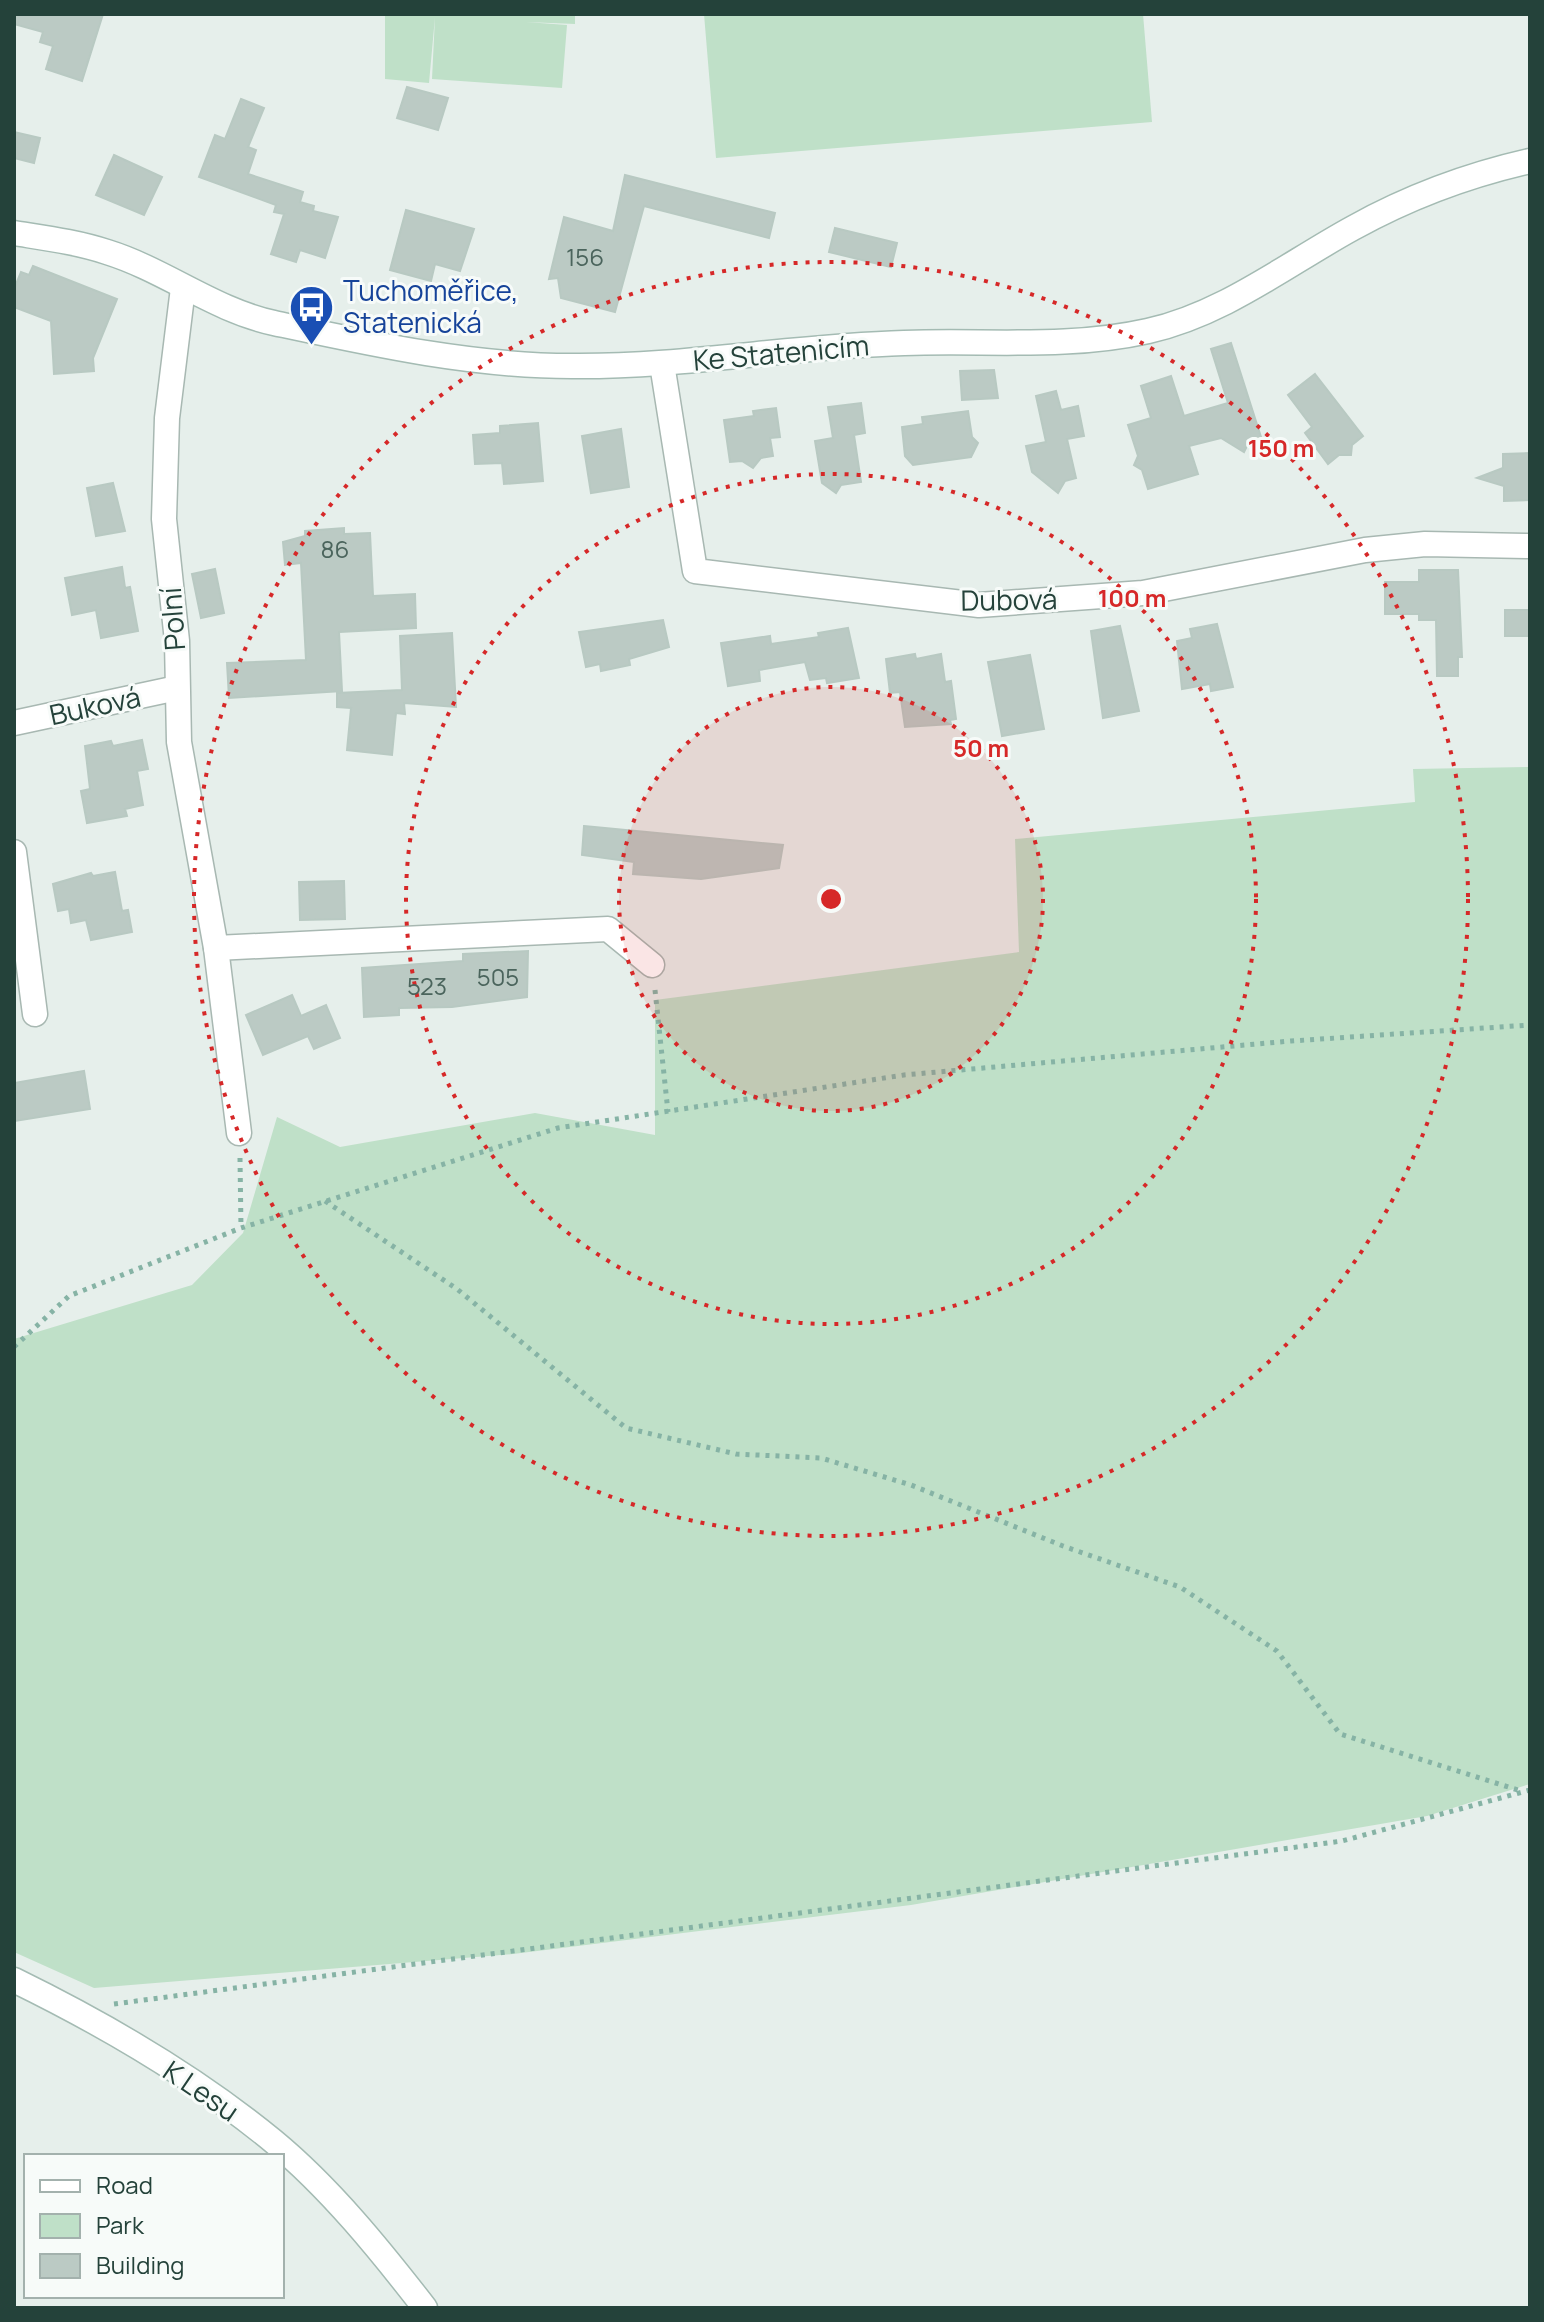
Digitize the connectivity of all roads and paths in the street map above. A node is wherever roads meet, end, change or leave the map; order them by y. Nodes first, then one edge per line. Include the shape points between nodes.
1 (1530, 161) edge
2 (14, 233) edge
3 (183, 288) junction
4 (662, 364) junction
5 (1530, 546) edge
6 (177, 688) junction
7 (14, 723) edge
8 (14, 852) edge
9 (216, 948) junction
10 (652, 965) joint
11 (35, 1014) dead end
12 (1530, 1025) edge
13 (668, 1112) junction
14 (239, 1133) joint
15 (325, 1201) junction
16 (241, 1228) junction
17 (14, 1347) edge
18 (1530, 1790) edge
19 (1522, 1792) junction
20 (14, 1980) edge
21 (73, 2009) junction
22 (425, 2308) edge

1 - 4 street, Ke Statenicím via 1417,196 1223,303 1150,331 1087,341 905,342
2 - 3 street, Ke Statenicím via 110,252
3 - 4 street, Ke Statenicím via 269,322 466,359 570,366
3 - 6 street, Polní via 167,418 164,519
4 - 5 street, Dubová via 695,571 979,605 1143,593 1365,550 1425,544
6 - 7 street, Buková
6 - 9 street, Polní via 179,742
8 - 11 street
9 - 10 street via 608,929
9 - 14 street, Polní
10 - 13 path
12 - 13 path via 904,1075
13 - 15 path via 558,1128
14 - 16 path
15 - 16 path
15 - 19 path via 457,1289 626,1428 736,1454 821,1458 911,1485 1180,1587 1277,1651 1340,1734
16 - 17 path via 69,1296
18 - 19 path
19 - 21 path via 1342,1841
20 - 21 street, K Lesu
21 - 22 street, K Lesu via 274,2142 340,2207

